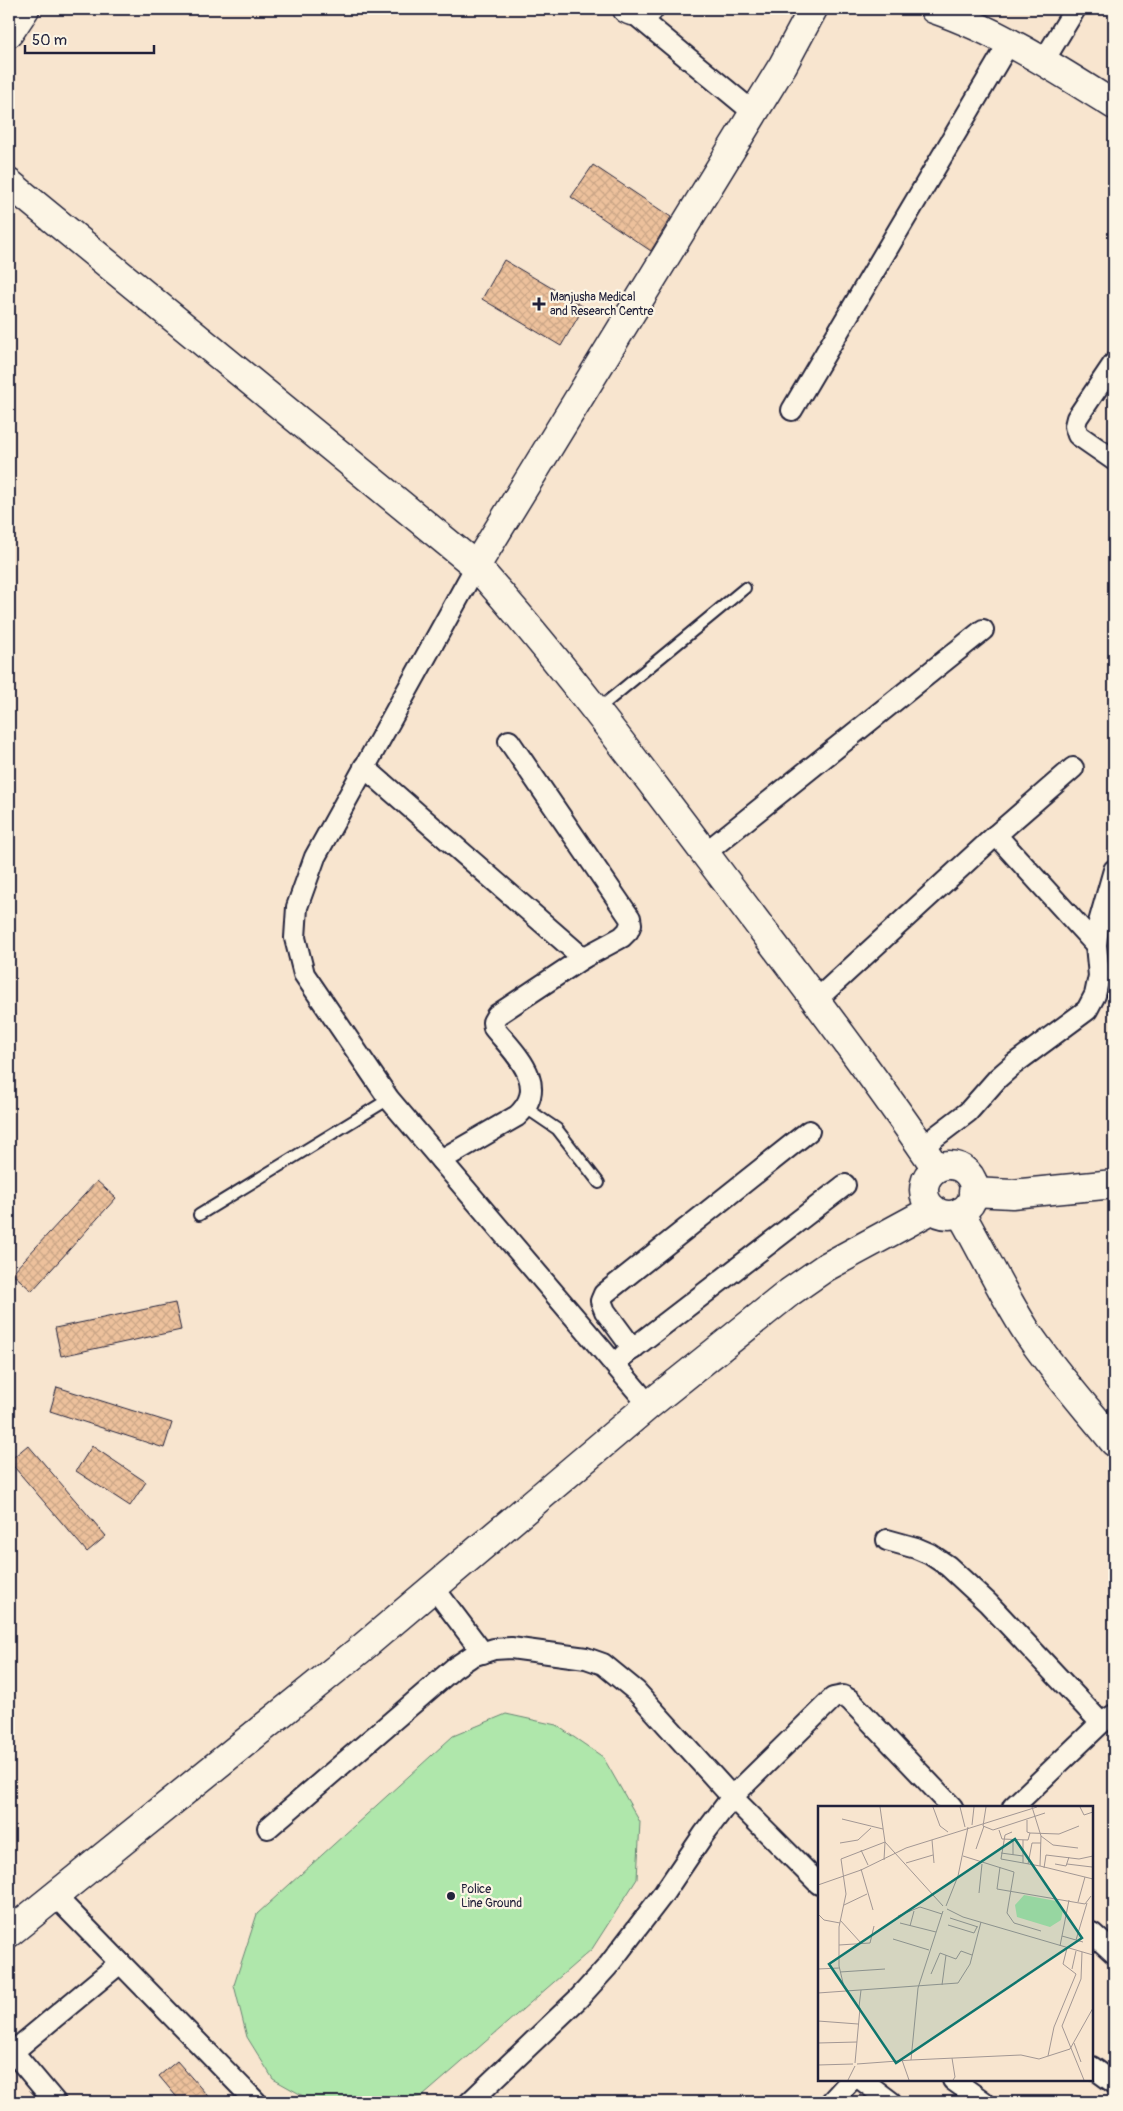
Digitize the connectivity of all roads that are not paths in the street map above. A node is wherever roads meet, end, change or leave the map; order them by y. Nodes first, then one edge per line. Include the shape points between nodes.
1 (25, 9) edge
2 (636, 9) edge
3 (813, 9) edge
4 (934, 9) edge
5 (1075, 9) edge
6 (9, 33) edge
7 (1008, 43) junction
8 (1043, 62) junction
9 (1114, 105) edge
10 (753, 112) junction
11 (9, 183) edge
12 (1114, 363) edge
13 (792, 410) dead end
14 (1114, 460) edge
15 (476, 566) junction
16 (745, 588) dead end
17 (983, 630) dead end
18 (596, 710) junction
19 (509, 741) dead end
20 (364, 767) junction
21 (1074, 768) dead end
22 (996, 835) junction
23 (705, 853) junction
24 (1114, 870) edge
25 (1096, 946) junction
26 (584, 958) junction
27 (815, 1001) junction
28 (389, 1099) junction
29 (526, 1108) junction
30 (809, 1131) dead end
31 (929, 1158) junction
32 (441, 1160) junction
33 (599, 1183) dead end
34 (1114, 1184) edge
35 (845, 1185) dead end
36 (955, 1204) junction
37 (199, 1215) dead end
38 (633, 1349) junction
39 (614, 1363) junction
40 (649, 1405) junction
41 (1114, 1442) edge
42 (887, 1540) dead end
43 (434, 1588) junction
44 (483, 1653) junction
45 (1108, 1719) edge
46 (732, 1797) junction
47 (951, 1806) edge
48 (1014, 1806) edge
49 (268, 1828) dead end
50 (818, 1883) edge
51 (55, 1896) junction
52 (9, 1933) edge
53 (1093, 1934) edge
54 (1114, 1953) edge
55 (120, 1963) junction
56 (11, 2054) edge
57 (1093, 2068) edge
58 (851, 2081) edge
59 (863, 2081) edge
60 (954, 2081) edge
61 (1114, 2083) edge
62 (55, 2102) edge
63 (256, 2102) edge
64 (470, 2102) edge
65 (830, 2102) edge
66 (891, 2102) edge
67 (984, 2102) edge

1 - 6 main road
2 - 10 street
3 - 10 main road
4 - 7 main road
5 - 8 street
7 - 8 main road
7 - 13 street
8 - 9 main road
10 - 15 main road
11 - 15 main road
12 - 14 street via 1077,418 1075,426 1078,435
15 - 18 main road
15 - 20 street
16 - 18 lane
17 - 23 street
18 - 23 main road
19 - 26 street via 630,918 628,932
20 - 26 street
20 - 28 street via 315,858 297,907 295,938 304,974
21 - 22 street
22 - 25 street
22 - 27 street
23 - 27 main road
24 - 25 street via 1102,908
25 - 31 street via 1099,976 1095,995 1087,1010 998,1078
26 - 29 street via 497,1015 493,1022 494,1028 529,1074 531,1097
27 - 31 main road
28 - 32 street
28 - 37 lane
29 - 32 street
29 - 33 lane via 557,1130
30 - 38 street via 604,1294 601,1301 605,1311
31 - 36 main road via 930,1174 924,1188 925,1196
31 - 36 main road via 958,1167 970,1177
32 - 39 street
34 - 36 main road via 1012,1194
35 - 38 street
36 - 40 main road via 826,1267
36 - 41 main road via 1028,1333
38 - 39 street
39 - 40 street
40 - 43 main road
42 - 45 street via 916,1548 948,1566
43 - 44 street
43 - 51 main road
44 - 46 street via 511,1648 586,1658 603,1664 636,1691
44 - 49 street via 454,1668
45 - 48 street
46 - 47 street via 825,1704 842,1696 858,1708
46 - 50 street
46 - 64 street via 608,1966
51 - 52 main road
51 - 55 street
53 - 54 street
55 - 56 street
55 - 63 street
56 - 62 street
57 - 61 street
58 - 65 street
59 - 66 street
60 - 67 street

